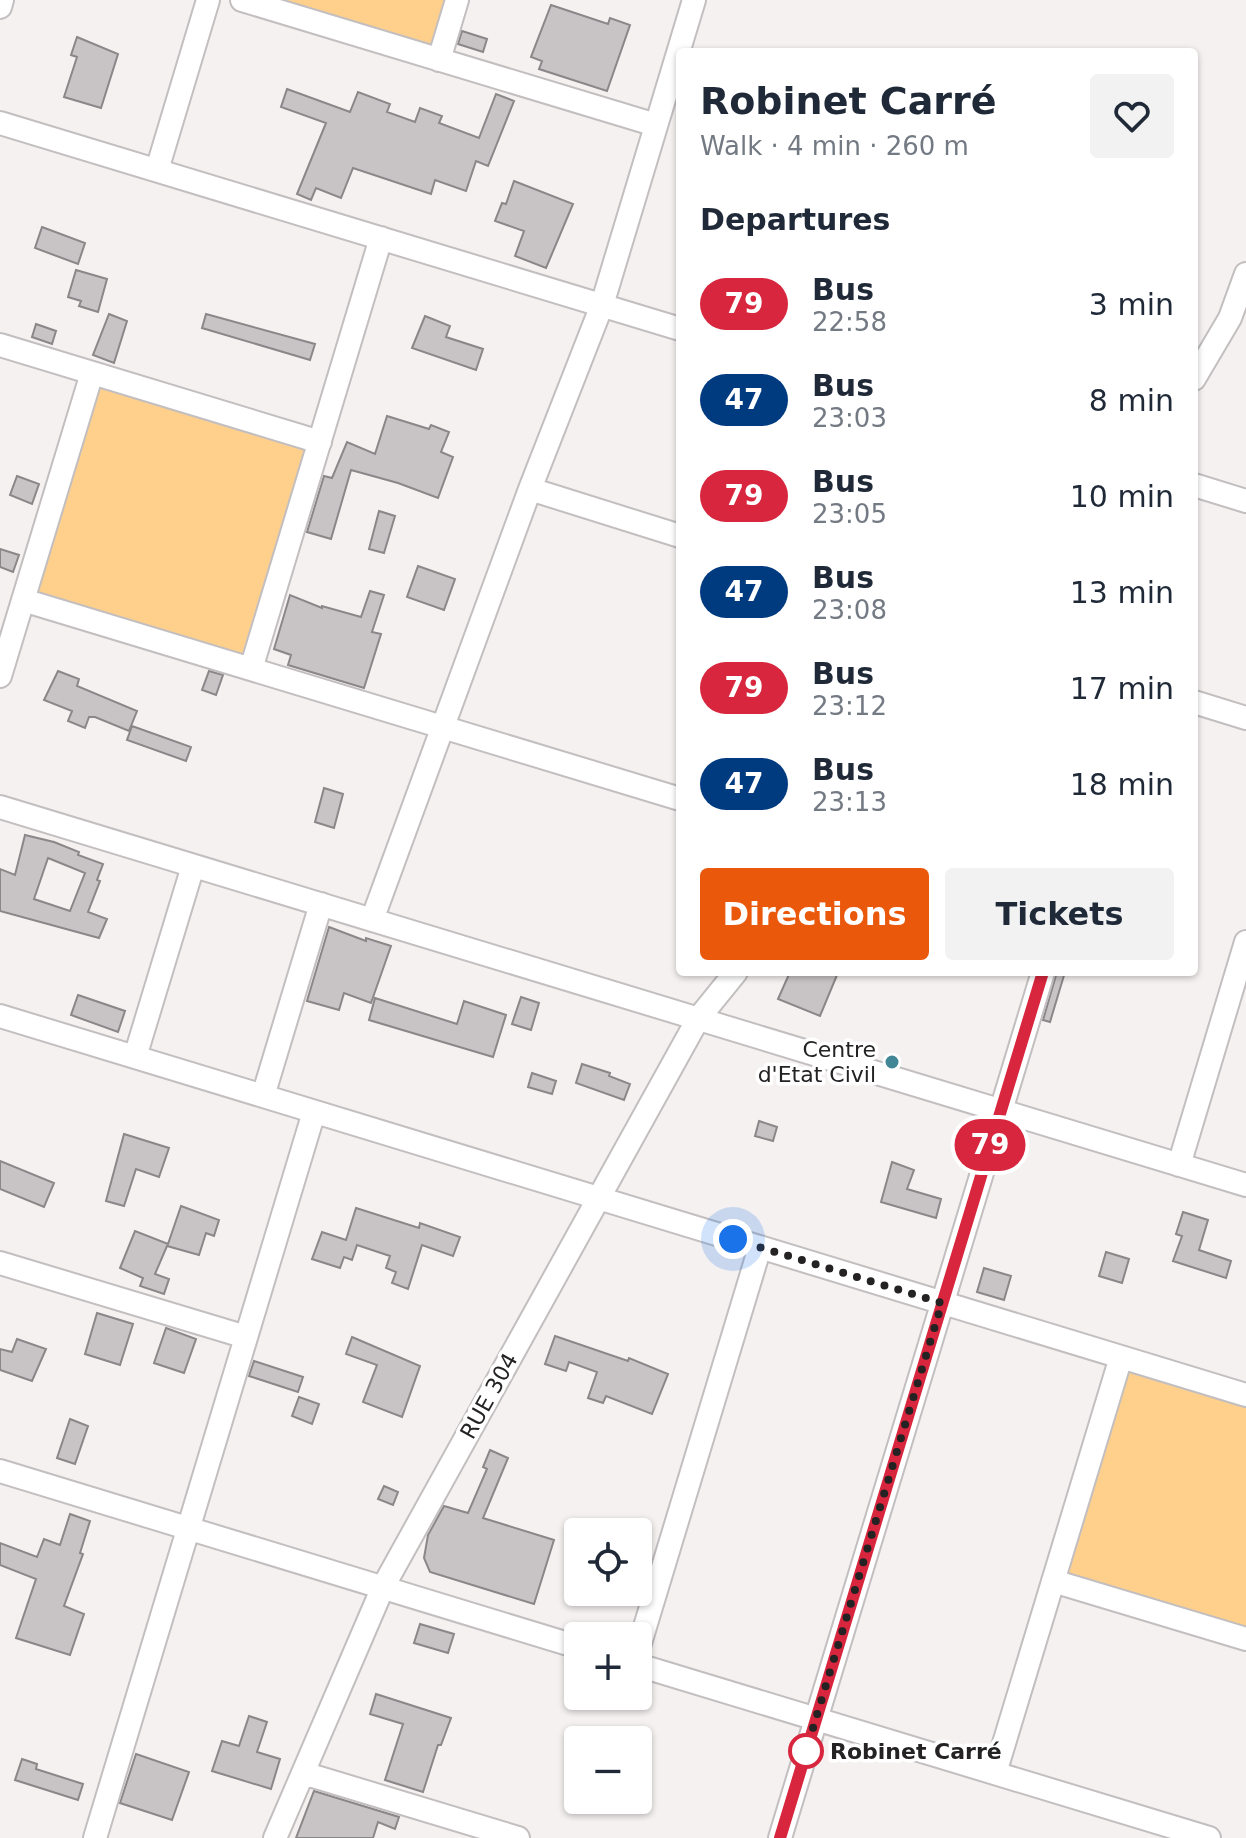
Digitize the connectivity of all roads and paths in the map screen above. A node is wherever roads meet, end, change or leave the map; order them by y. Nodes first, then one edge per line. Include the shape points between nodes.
1 (2, 0) edge
2 (208, 0) edge
3 (242, 0) edge
4 (457, 0) edge
5 (694, 0) edge
6 (0, 7) edge
7 (679, 48) edge
8 (676, 59) edge
9 (439, 60) junction
10 (0, 123) edge
11 (656, 125) junction
12 (157, 170) junction
13 (381, 238) junction
14 (1246, 274) edge
15 (602, 305) junction
16 (676, 328) edge
17 (0, 345) edge
18 (1198, 372) edge
19 (92, 373) junction
20 (320, 442) junction
21 (1198, 486) edge
22 (530, 489) junction
23 (1246, 501) edge
24 (676, 535) edge
25 (23, 600) junction
26 (251, 669) junction
27 (0, 676) edge
28 (1198, 703) edge
29 (1246, 718) edge
30 (443, 727) junction
31 (676, 798) edge
32 (0, 807) edge
33 (193, 866) junction
34 (321, 904) junction
35 (372, 920) junction
36 (1246, 942) edge
37 (1242, 972) edge
38 (733, 976) edge
39 (1042, 976) edge
40 (0, 1016) edge
41 (698, 1019) junction
42 (135, 1057) junction
43 (263, 1096) junction
44 (1001, 1111) junction
45 (314, 1112) junction
46 (1179, 1165) junction
47 (1246, 1185) edge
48 (599, 1198) junction
49 (760, 1247) junction
50 (0, 1263) edge
51 (942, 1303) junction
52 (246, 1337) junction
53 (1121, 1357) junction
54 (1246, 1395) edge
55 (2, 1479) edge
56 (188, 1528) junction
57 (1053, 1581) junction
58 (383, 1587) junction
59 (646, 1622) edge
60 (1246, 1639) edge
61 (564, 1643) edge
62 (652, 1669) edge
63 (816, 1719) junction
64 (303, 1773) junction
65 (995, 1773) junction
66 (95, 1838) edge
67 (275, 1838) edge
68 (518, 1838) edge
69 (780, 1838) edge
70 (1209, 1838) edge

1 - 6 street
2 - 12 street
3 - 9 street
4 - 9 street
5 - 7 street
8 - 11 street
9 - 11 street
10 - 12 street
11 - 15 street
12 - 13 street
13 - 15 street
13 - 20 street
14 - 18 street via 1230,318
15 - 16 street
15 - 22 street
17 - 19 street
19 - 20 street
19 - 25 street
20 - 26 street
21 - 23 street
22 - 24 street
22 - 30 street
25 - 26 street
25 - 27 street
26 - 30 street
28 - 29 street
30 - 31 street
30 - 35 street
32 - 33 street
33 - 34 street
33 - 42 street
34 - 35 street
34 - 43 street
35 - 41 street
36 - 37 street
37 - 46 street
38 - 41 street, RUE 304
39 - 44 street
40 - 42 street
41 - 44 street
41 - 48 street, RUE 304
42 - 43 street
43 - 45 street
44 - 46 street
44 - 51 street
45 - 48 street
45 - 52 street
46 - 47 street
48 - 49 street
48 - 58 street, RUE 304
49 - 51 street
49 - 59 street
50 - 52 street
51 - 53 street
51 - 63 street
52 - 56 street
53 - 54 street
53 - 57 street
55 - 56 street
56 - 58 street
56 - 66 street
57 - 60 street
57 - 65 street
58 - 61 street
58 - 64 street, RUE 304
62 - 63 street
63 - 65 street
63 - 69 street
64 - 67 street, RUE 304
64 - 68 street
65 - 70 street

